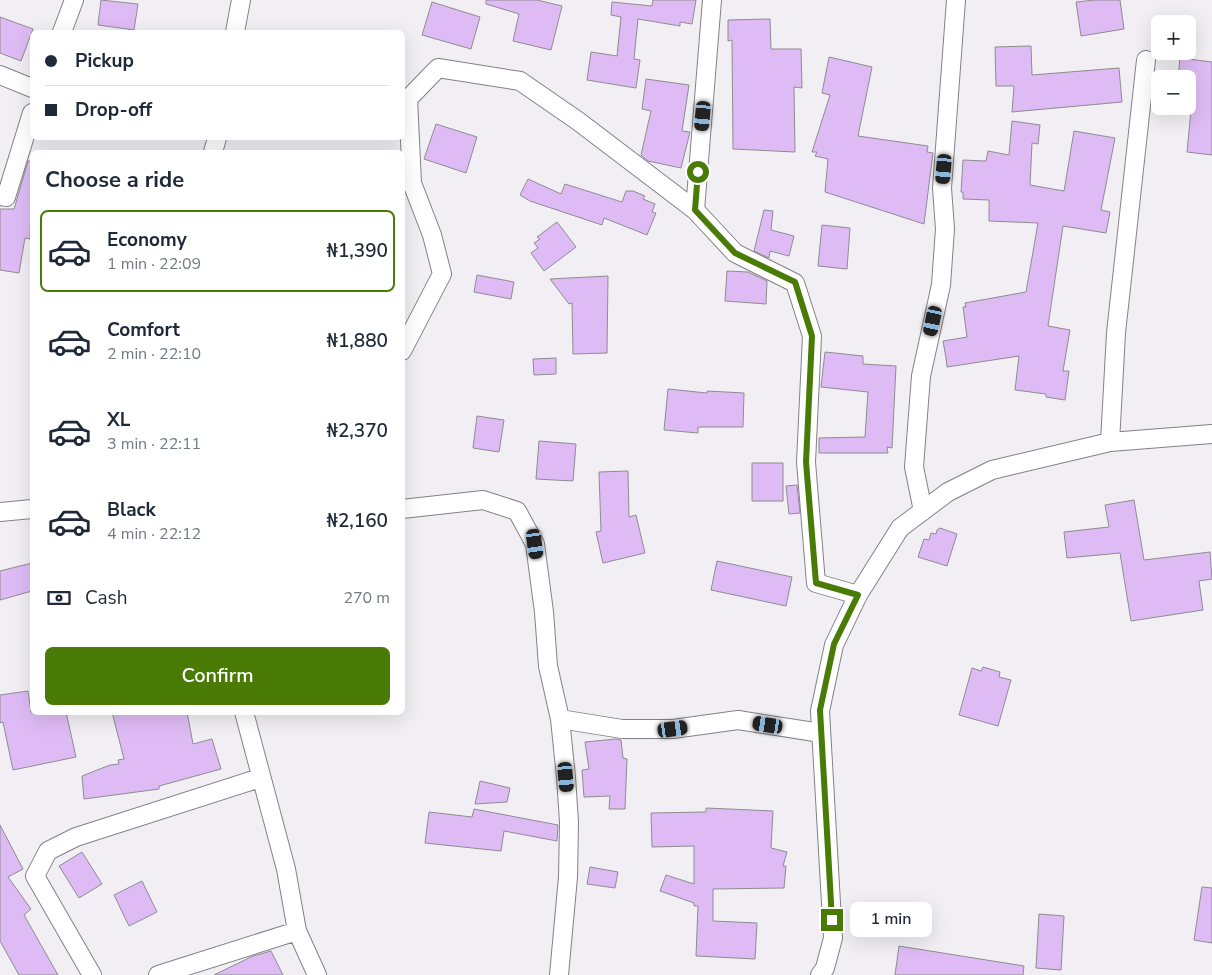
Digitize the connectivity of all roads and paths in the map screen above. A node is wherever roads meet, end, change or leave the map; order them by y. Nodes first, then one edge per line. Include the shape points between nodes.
1 (74, 0) edge
2 (241, 0) edge
3 (712, 0) edge
4 (956, 0) edge
5 (63, 30) edge
6 (235, 30) edge
7 (1146, 60) dead end
8 (0, 75) edge
9 (30, 87) edge
10 (30, 119) edge
11 (0, 196) edge
12 (695, 210) junction
13 (405, 345) edge
14 (1212, 434) edge
15 (1110, 442) junction
16 (30, 509) edge
17 (405, 509) edge
18 (923, 511) junction
19 (0, 512) edge
20 (858, 595) junction
21 (245, 715) edge
22 (560, 719) junction
23 (822, 733) junction
24 (260, 778) junction
25 (297, 931) junction
26 (824, 973) edge
27 (92, 975) edge
28 (158, 975) edge
29 (317, 975) edge
30 (559, 975) edge

1 - 5 street
2 - 6 street
3 - 12 street
4 - 18 street via 942,188 945,229 941,285 921,376 914,467
7 - 15 street via 1116,333
8 - 9 street
10 - 11 street via 6,197
12 - 13 street via 578,121 520,82 438,68 408,99 412,182 432,234 442,274
12 - 20 street via 735,253 795,282 812,336 806,462 816,583
14 - 15 street
15 - 18 street via 992,470 948,492
16 - 19 street
17 - 22 street via 483,500 518,511 535,544 548,666
18 - 20 street via 900,528
20 - 23 street via 834,644 820,710
21 - 24 street
22 - 23 street via 622,729 673,729 738,720
22 - 30 street via 569,822 568,877
23 - 26 street via 833,938
24 - 25 street via 286,869
24 - 27 street via 76,837 48,851 35,876
25 - 28 street
25 - 29 street

